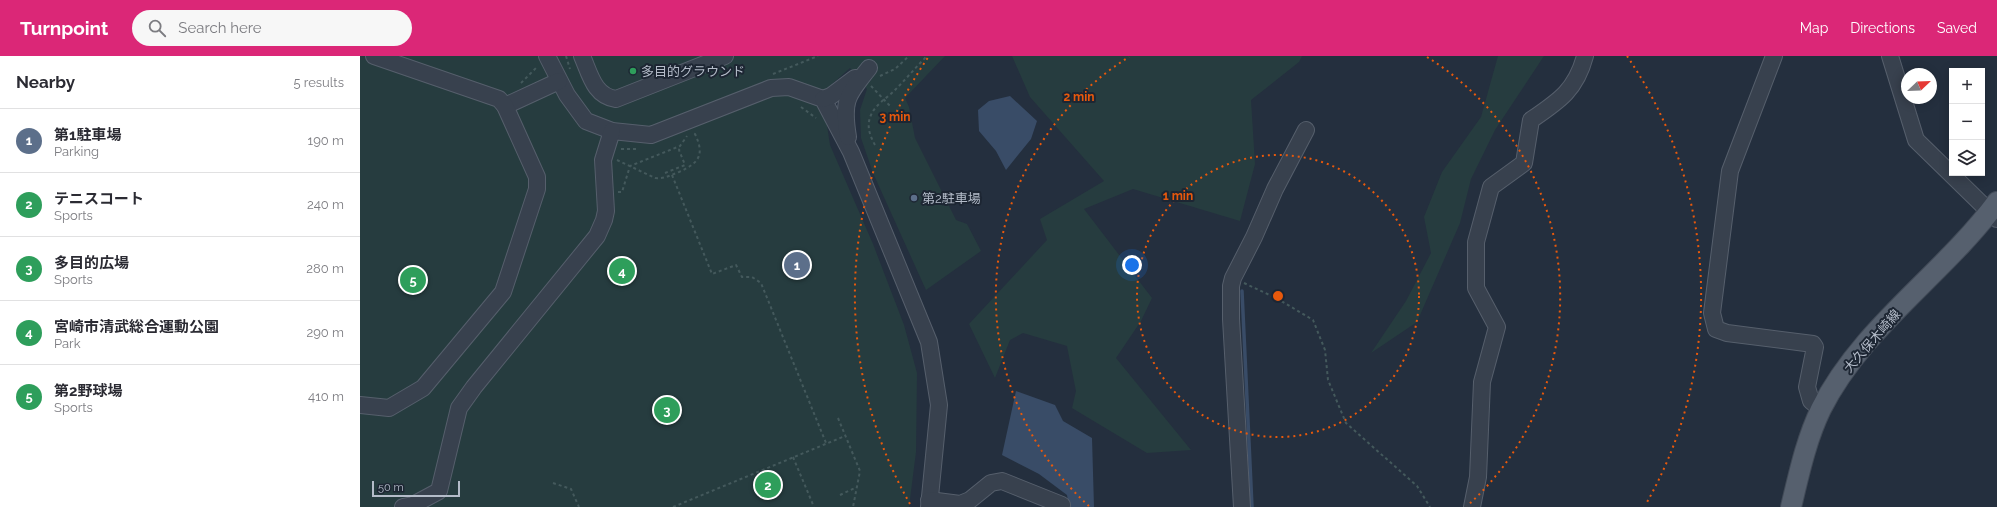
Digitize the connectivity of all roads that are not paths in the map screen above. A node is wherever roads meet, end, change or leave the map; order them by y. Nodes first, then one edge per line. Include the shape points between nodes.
1 (369, 56) edge
2 (374, 56) edge
3 (547, 56) edge
4 (582, 56) edge
5 (725, 56) edge
6 (1585, 56) edge
7 (1774, 56) edge
8 (1890, 56) edge
9 (360, 57) edge
10 (566, 78) junction
11 (505, 106) junction
12 (822, 108) junction
13 (1306, 130) dead end
14 (612, 132) junction
15 (851, 152) junction
16 (1995, 211) edge
17 (360, 405) edge
18 (1821, 409) junction
19 (929, 504) edge
20 (1062, 505) dead end
21 (403, 507) edge
22 (1242, 507) edge
23 (1472, 507) edge
24 (1791, 507) edge

1 - 9 street
2 - 11 street via 499,100
3 - 10 street
4 - 5 street via 598,91 607,98 616,99
6 - 23 street via 1578,79 1557,102 1531,120 1524,163 1491,187 1476,242 1476,288 1497,327 1482,382 1478,477
7 - 18 street via 1730,171 1712,313 1716,329 1727,333 1813,344 1807,388 1812,401
8 - 16 street via 1916,140
10 - 11 street
10 - 14 street via 566,95 586,121
11 - 17 street via 537,177 537,188 503,292 423,388 389,408
12 - 14 street via 789,88 771,88 651,135
12 - 15 street
12 - 15 street via 831,96 870,76 849,94 844,116
13 - 22 street via 1275,189 1231,286
14 - 21 street via 603,160 606,211 597,236 459,408 439,491 413,505
15 - 19 street via 928,342 939,405
16 - 18 main road, 大久保木崎線 via 1861,349
18 - 24 main road, 大久保木崎線 via 1803,455
19 - 20 street via 960,504 970,500 991,482 1002,481

